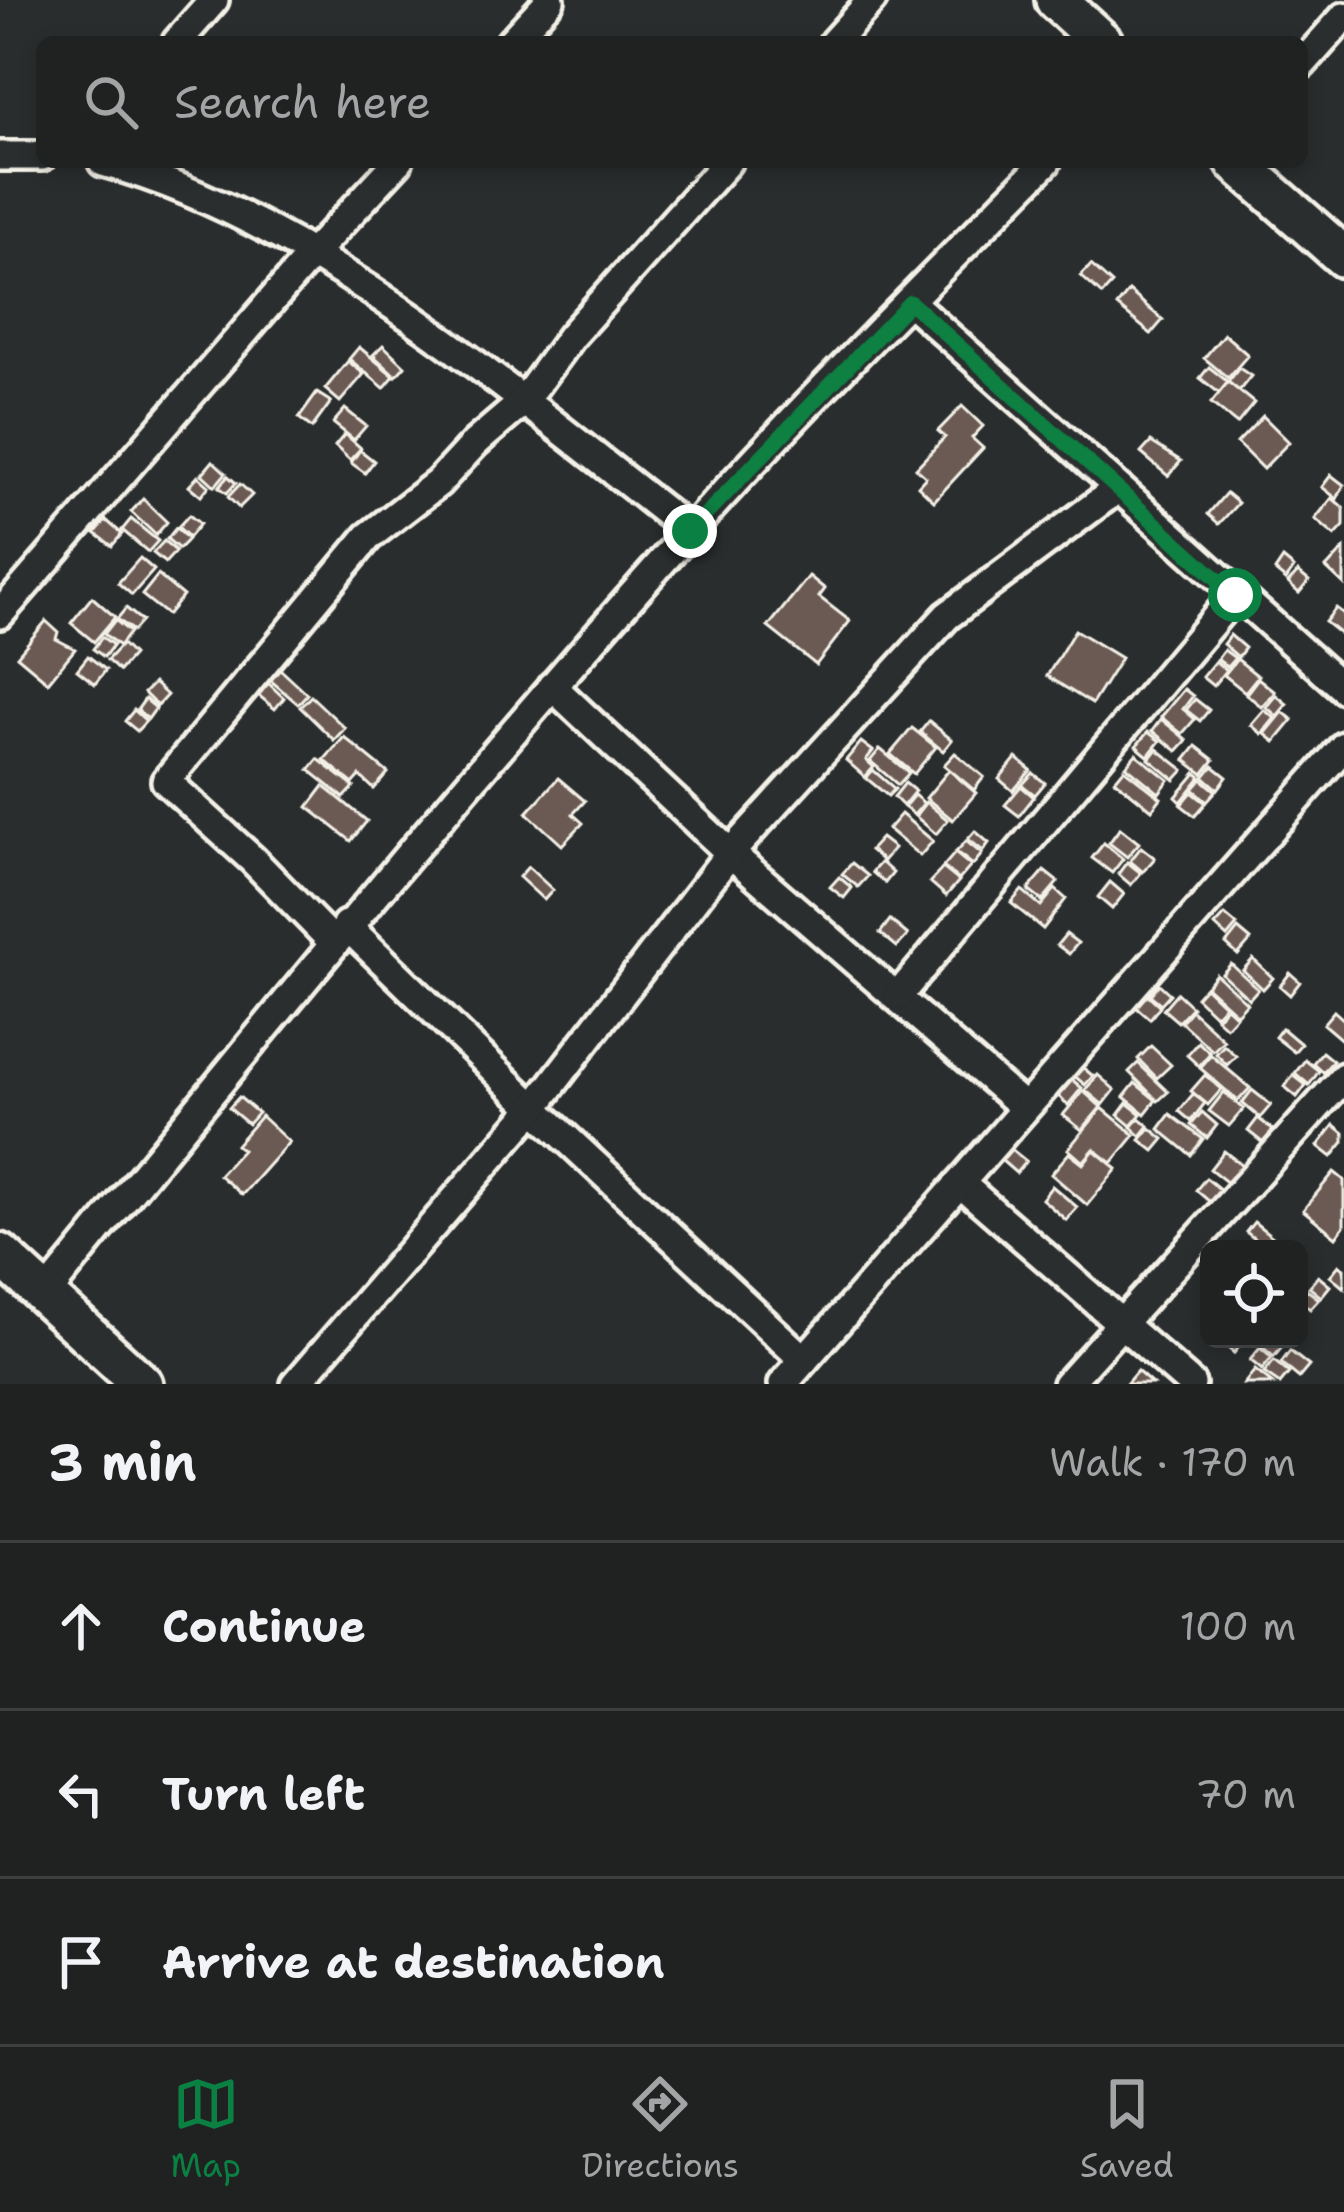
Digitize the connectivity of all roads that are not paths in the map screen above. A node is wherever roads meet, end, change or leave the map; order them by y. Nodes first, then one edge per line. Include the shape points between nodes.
1 (214, 0) edge
2 (550, 0) edge
3 (872, 0) edge
4 (1056, 0) edge
5 (1344, 16) edge
6 (183, 36) edge
7 (517, 36) edge
8 (839, 36) edge
9 (1095, 36) edge
10 (1308, 57) edge
11 (0, 156) edge
12 (36, 156) edge
13 (124, 168) edge
14 (392, 168) edge
15 (722, 168) edge
16 (1040, 168) edge
17 (1243, 168) edge
18 (312, 254) junction
19 (1344, 256) edge
20 (910, 302) junction
21 (523, 402) junction
22 (1118, 489) junction
23 (690, 531) junction
24 (1235, 595) junction
25 (0, 614) edge
26 (552, 686) junction
27 (1344, 689) edge
28 (1344, 746) edge
29 (730, 853) junction
30 (340, 934) junction
31 (897, 997) junction
32 (1344, 1077) edge
33 (534, 1108) junction
34 (1025, 1108) junction
35 (960, 1183) junction
36 (0, 1254) edge
37 (46, 1294) junction
38 (1121, 1323) junction
39 (804, 1360) junction
40 (142, 1384) edge
41 (296, 1384) edge
42 (783, 1384) edge
43 (1066, 1384) edge
44 (1191, 1384) edge

1 - 6 street
2 - 7 street
3 - 8 street
4 - 9 street
5 - 10 street
11 - 12 street
13 - 18 street
14 - 18 street
15 - 21 street
16 - 20 street
17 - 19 street
18 - 21 street
18 - 25 street
20 - 22 street
20 - 23 street
21 - 23 street
21 - 30 street via 368,537 166,781
22 - 24 street
22 - 29 street via 947,616
23 - 26 street
24 - 27 street
24 - 31 street
26 - 29 street
26 - 30 street
28 - 34 street
29 - 31 street
29 - 33 street
30 - 33 street
30 - 37 street
31 - 34 street
32 - 38 street
33 - 39 street
33 - 41 street
34 - 35 street
35 - 38 street
35 - 39 street
36 - 37 street
37 - 40 street
38 - 43 street
38 - 44 street
39 - 42 street

